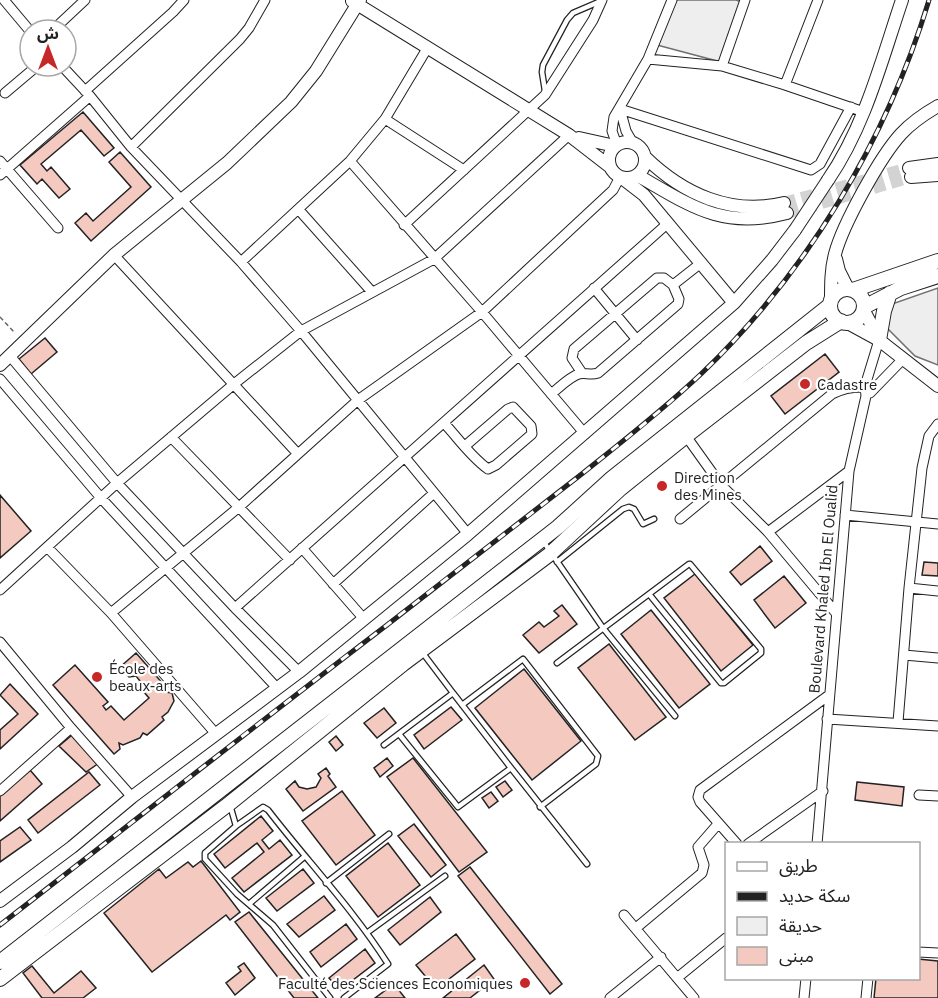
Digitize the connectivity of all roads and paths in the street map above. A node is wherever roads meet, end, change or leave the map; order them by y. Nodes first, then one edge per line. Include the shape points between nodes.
1 (4, 0) edge
2 (85, 0) edge
3 (184, 0) edge
4 (265, 0) edge
5 (672, 0) edge
6 (745, 0) edge
7 (818, 0) edge
8 (902, 0) edge
9 (356, 1) edge
10 (601, 1) edge
11 (19, 18) edge
12 (65, 18) edge
13 (428, 47) junction
14 (648, 59) junction
15 (722, 66) junction
16 (23, 78) edge
17 (73, 78) edge
18 (785, 84) junction
19 (5, 93) dead end
20 (87, 94) junction
21 (545, 95) junction
22 (938, 106) edge
23 (851, 107) junction
24 (620, 109) junction
25 (530, 110) junction
26 (864, 112) junction
27 (386, 118) junction
28 (569, 135) junction
29 (633, 143) junction
30 (616, 145) junction
31 (131, 147) junction
32 (645, 157) junction
33 (0, 161) edge
34 (350, 161) junction
35 (938, 164) edge
36 (609, 166) junction
37 (464, 170) junction
38 (4, 172) edge
39 (938, 175) edge
40 (636, 176) junction
41 (621, 178) junction
42 (644, 195) junction
43 (181, 200) junction
44 (299, 210) junction
45 (667, 224) junction
46 (404, 225) junction
47 (58, 228) dead end
48 (835, 252) junction
49 (114, 255) junction
50 (434, 259) junction
51 (938, 261) edge
52 (241, 262) junction
53 (701, 263) junction
54 (938, 276) edge
55 (674, 285) junction
56 (594, 288) junction
57 (850, 290) junction
58 (372, 292) junction
59 (890, 293) junction
60 (831, 302) junction
61 (734, 303) junction
62 (864, 308) junction
63 (482, 312) junction
64 (616, 314) junction
65 (0, 317) edge
66 (843, 322) junction
67 (301, 331) junction
68 (637, 340) junction
69 (879, 340) junction
70 (24, 342) junction
71 (10, 356) junction
72 (520, 357) junction
73 (903, 359) junction
74 (0, 365) edge
75 (582, 373) junction
76 (0, 379) edge
77 (234, 384) junction
78 (938, 386) edge
79 (868, 390) junction
80 (551, 394) junction
81 (358, 400) junction
82 (444, 423) junction
83 (938, 424) edge
84 (585, 434) junction
85 (686, 436) junction
86 (171, 437) junction
87 (465, 446) junction
88 (298, 454) junction
89 (404, 458) junction
90 (849, 471) junction
91 (117, 483) junction
92 (722, 485) junction
93 (434, 493) junction
94 (100, 498) junction
95 (239, 507) junction
96 (845, 514) junction
97 (654, 519) dead end
98 (680, 519) dead end
99 (917, 521) junction
100 (938, 524) edge
101 (768, 532) junction
102 (468, 534) junction
103 (542, 540) junction
104 (47, 547) junction
105 (302, 548) junction
106 (185, 553) junction
107 (553, 558) junction
108 (290, 560) junction
109 (165, 566) junction
110 (333, 584) junction
111 (909, 588) junction
112 (0, 590) edge
113 (938, 591) edge
114 (649, 594) junction
115 (236, 608) junction
116 (111, 613) junction
117 (836, 613) junction
118 (364, 619) junction
119 (603, 628) junction
120 (0, 642) edge
121 (417, 646) junction
122 (904, 655) junction
123 (938, 658) edge
124 (557, 663) dead end
125 (299, 672) junction
126 (278, 688) junction
127 (453, 693) junction
128 (829, 695) junction
129 (462, 705) junction
130 (675, 716) dead end
131 (827, 719) junction
132 (898, 722) junction
133 (938, 726) edge
134 (71, 728) junction
135 (216, 734) junction
136 (399, 734) junction
137 (384, 745) dead end
138 (511, 768) junction
139 (0, 791) edge
140 (823, 791) junction
141 (919, 795) dead end
142 (938, 796) edge
143 (132, 797) junction
144 (230, 803) junction
145 (540, 807) junction
146 (718, 824) junction
147 (236, 826) junction
148 (389, 834) dead end
149 (736, 842) edge
150 (749, 842) edge
151 (817, 842) edge
152 (304, 857) junction
153 (587, 864) dead end
154 (445, 876) dead end
155 (326, 883) junction
156 (0, 901) edge
157 (249, 904) junction
158 (624, 915) dead end
159 (636, 928) junction
160 (368, 932) junction
161 (725, 939) edge
162 (920, 952) edge
163 (938, 953) edge
164 (661, 957) junction
165 (0, 962) edge
166 (677, 978) junction
167 (0, 979) edge
168 (806, 980) edge
169 (868, 980) edge
170 (330, 998) edge
171 (344, 998) edge
172 (610, 998) edge
173 (694, 998) edge
174 (804, 998) edge
175 (866, 998) edge

1 - 11 street
2 - 12 street
3 - 20 street
4 - 31 street via 240,39
5 - 14 street
6 - 15 street
7 - 18 street
8 - 26 street
9 - 13 street
9 - 43 street via 316,71 291,102
10 - 21 street
10 - 21 lane via 578,10 567,20 543,65
13 - 25 street
13 - 27 street
14 - 15 street
14 - 24 street
15 - 18 street
16 - 19 street
17 - 20 street
18 - 23 street
20 - 31 street
20 - 38 street
21 - 25 street
22 - 48 street via 911,124 889,149
23 - 24 street via 820,164 811,170
23 - 26 street
24 - 29 street
24 - 30 street via 612,126
25 - 28 street
25 - 37 street
26 - 61 street, bridge via 849,146 795,230
27 - 34 street
27 - 37 street
28 - 30 street
28 - 36 street
28 - 50 street
29 - 30 street
29 - 32 street
30 - 36 street via 609,155
31 - 43 street
32 - 40 street via 644,167
32 - 40 street via 677,183 715,201 746,208 785,208 768,218 749,220 712,215
33 - 38 street
34 - 44 street
34 - 46 street
35 - 39 street via 910,173
36 - 41 street
37 - 46 street
38 - 47 street
40 - 41 street
40 - 42 street
41 - 42 street
41 - 63 street via 613,190
42 - 45 street
43 - 49 street
43 - 52 street
44 - 52 street
44 - 58 street
45 - 53 street
45 - 56 street
46 - 50 street
48 - 57 street via 839,272
48 - 60 street
49 - 70 street
49 - 77 street
50 - 58 street
50 - 63 street
51 - 57 main road
52 - 67 street
53 - 55 street
53 - 61 street
54 - 59 main road
55 - 64 street via 657,278
55 - 68 street via 678,304
56 - 64 street
56 - 72 street
57 - 60 main road via 838,292
57 - 62 main road via 861,297
58 - 67 street
59 - 62 main road
59 - 69 main road
60 - 66 main road via 833,315
60 - 103 main road via 612,478
61 - 84 street
62 - 66 main road via 859,317
62 - 69 street
63 - 72 street
63 - 81 street
64 - 68 street
64 - 75 street via 574,349 572,358
65 - 70 path
66 - 69 street
66 - 85 main road via 806,343
67 - 77 street
67 - 81 street
68 - 75 street via 598,373
69 - 73 street
69 - 79 street, Boulevard Khaled Ibn El Oualid
70 - 71 street
71 - 74 street
71 - 91 street
72 - 80 street
72 - 82 street
73 - 78 street
73 - 79 street
75 - 80 street
76 - 94 street
77 - 86 street
77 - 88 street
79 - 90 street, Boulevard Khaled Ibn El Oualid
79 - 92 street via 832,394
80 - 84 street
81 - 88 street
81 - 89 street
82 - 87 street
82 - 89 street
83 - 99 street via 926,445
84 - 102 street
85 - 92 street
85 - 107 main road via 620,489
86 - 91 street
86 - 95 street
87 - 87 street via 488,469 532,434 531,426 513,407
88 - 95 street
89 - 93 street
89 - 105 street
90 - 96 street, Boulevard Khaled Ibn El Oualid
90 - 101 street
91 - 94 street
91 - 106 street
92 - 98 street
92 - 101 street
93 - 102 street
93 - 110 street
94 - 104 street
94 - 109 street
95 - 106 street
95 - 108 street
96 - 99 street
96 - 117 street, Boulevard Khaled Ibn El Oualid
97 - 107 lane via 643,524 634,509 623,509
99 - 100 street
99 - 111 street
101 - 117 street
102 - 118 street
103 - 107 lane
103 - 121 main road
104 - 112 street
104 - 116 street
105 - 108 street
105 - 110 street
106 - 109 street
106 - 115 street
107 - 119 lane
107 - 121 main road
108 - 115 street
109 - 116 street
109 - 126 street
110 - 118 street
111 - 113 street
111 - 122 street
114 - 114 lane via 721,683 761,653 691,564
114 - 119 lane
115 - 125 street
116 - 135 street
117 - 128 street, Boulevard Khaled Ibn El Oualid
118 - 125 street
119 - 124 lane
119 - 130 lane
120 - 134 street
121 - 127 lane
121 - 144 main road
121 - 165 main road
122 - 123 street
122 - 132 street
125 - 126 street
126 - 135 street
127 - 129 lane
127 - 136 lane
128 - 131 street, Boulevard Khaled Ibn El Oualid
128 - 146 street via 700,790 700,802
129 - 138 lane
129 - 145 lane via 523,659 598,756 596,764
131 - 132 street
131 - 140 street, Boulevard Khaled Ibn El Oualid
132 - 133 street
134 - 139 street
134 - 143 street
135 - 143 street
136 - 137 lane
136 - 138 lane via 458,807
138 - 145 lane
140 - 150 street
140 - 151 street, Boulevard Khaled Ibn El Oualid
141 - 142 street
143 - 156 street
144 - 147 lane
144 - 167 main road
145 - 153 lane
146 - 149 street
146 - 159 street via 698,847 704,865 702,873
147 - 152 lane via 263,807
147 - 157 lane via 204,856
148 - 155 lane
152 - 155 lane
152 - 157 lane
154 - 160 lane
155 - 160 lane
157 - 170 lane via 273,925
158 - 159 street
159 - 164 street
160 - 171 lane via 388,964
161 - 166 street
162 - 163 street
164 - 166 street
164 - 172 street
166 - 173 street
168 - 174 street
169 - 175 street

